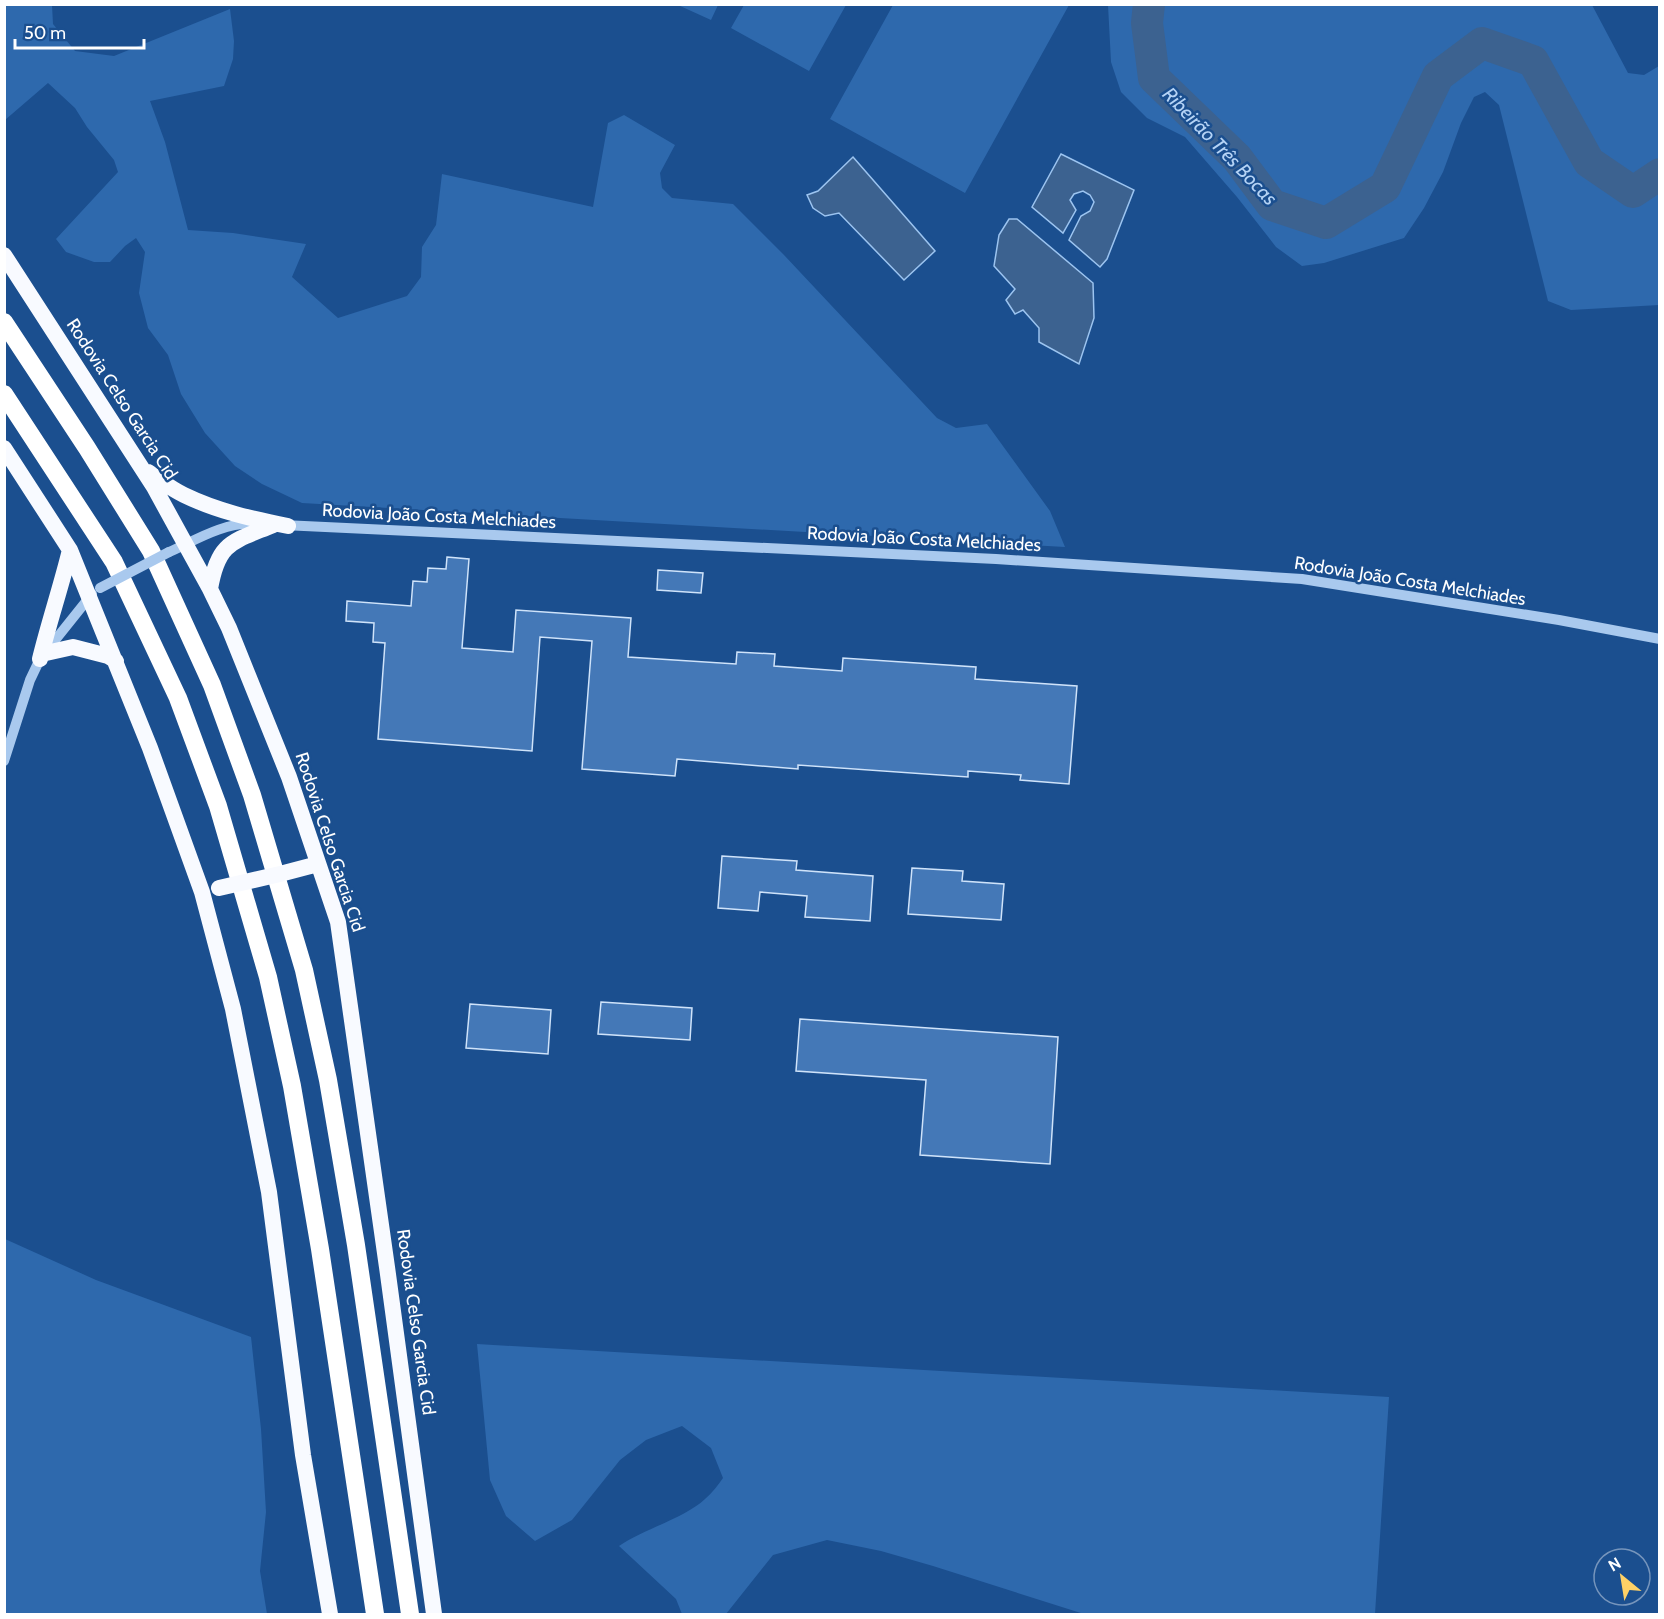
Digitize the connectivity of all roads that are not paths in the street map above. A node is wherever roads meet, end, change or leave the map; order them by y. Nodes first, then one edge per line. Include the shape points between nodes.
1 (4, 255) edge
2 (4, 322) edge
3 (4, 394) edge
4 (4, 448) edge
5 (140, 467) junction
6 (280, 525) junction
7 (186, 544) junction
8 (70, 550) junction
9 (210, 589) junction
10 (95, 592) junction
11 (1659, 639) edge
12 (43, 656) junction
13 (116, 661) junction
14 (4, 761) edge
15 (318, 864) junction
16 (202, 891) junction
17 (330, 1614) edge
18 (375, 1614) edge
19 (410, 1614) edge
20 (434, 1614) edge

1 - 5 highway, Rodovia Celso Garcia Cid
2 - 19 highway via 151,551 212,685 252,795 303,970 328,1080
3 - 18 highway via 114,562 178,698 218,806 268,977 292,1086
4 - 8 highway
5 - 6 highway via 203,503
5 - 7 highway, Rodovia Celso Garcia Cid
6 - 7 street, Rodovia João Costa Melchiades via 238,524
6 - 9 highway via 227,546 220,553
6 - 11 street, Rodovia João Costa Melchiades via 996,559 1302,579
7 - 9 highway, Rodovia Celso Garcia Cid
7 - 10 street, Rodovia João Costa Melchiades, bridge
8 - 10 highway
8 - 12 highway
9 - 15 highway, Rodovia Celso Garcia Cid via 289,777
10 - 12 street
10 - 13 highway
12 - 13 highway via 73,647
12 - 14 street via 30,680
13 - 16 highway
15 - 16 highway, bridge
15 - 20 highway, Rodovia Celso Garcia Cid via 338,922
16 - 17 highway via 233,1009 269,1192 303,1455

